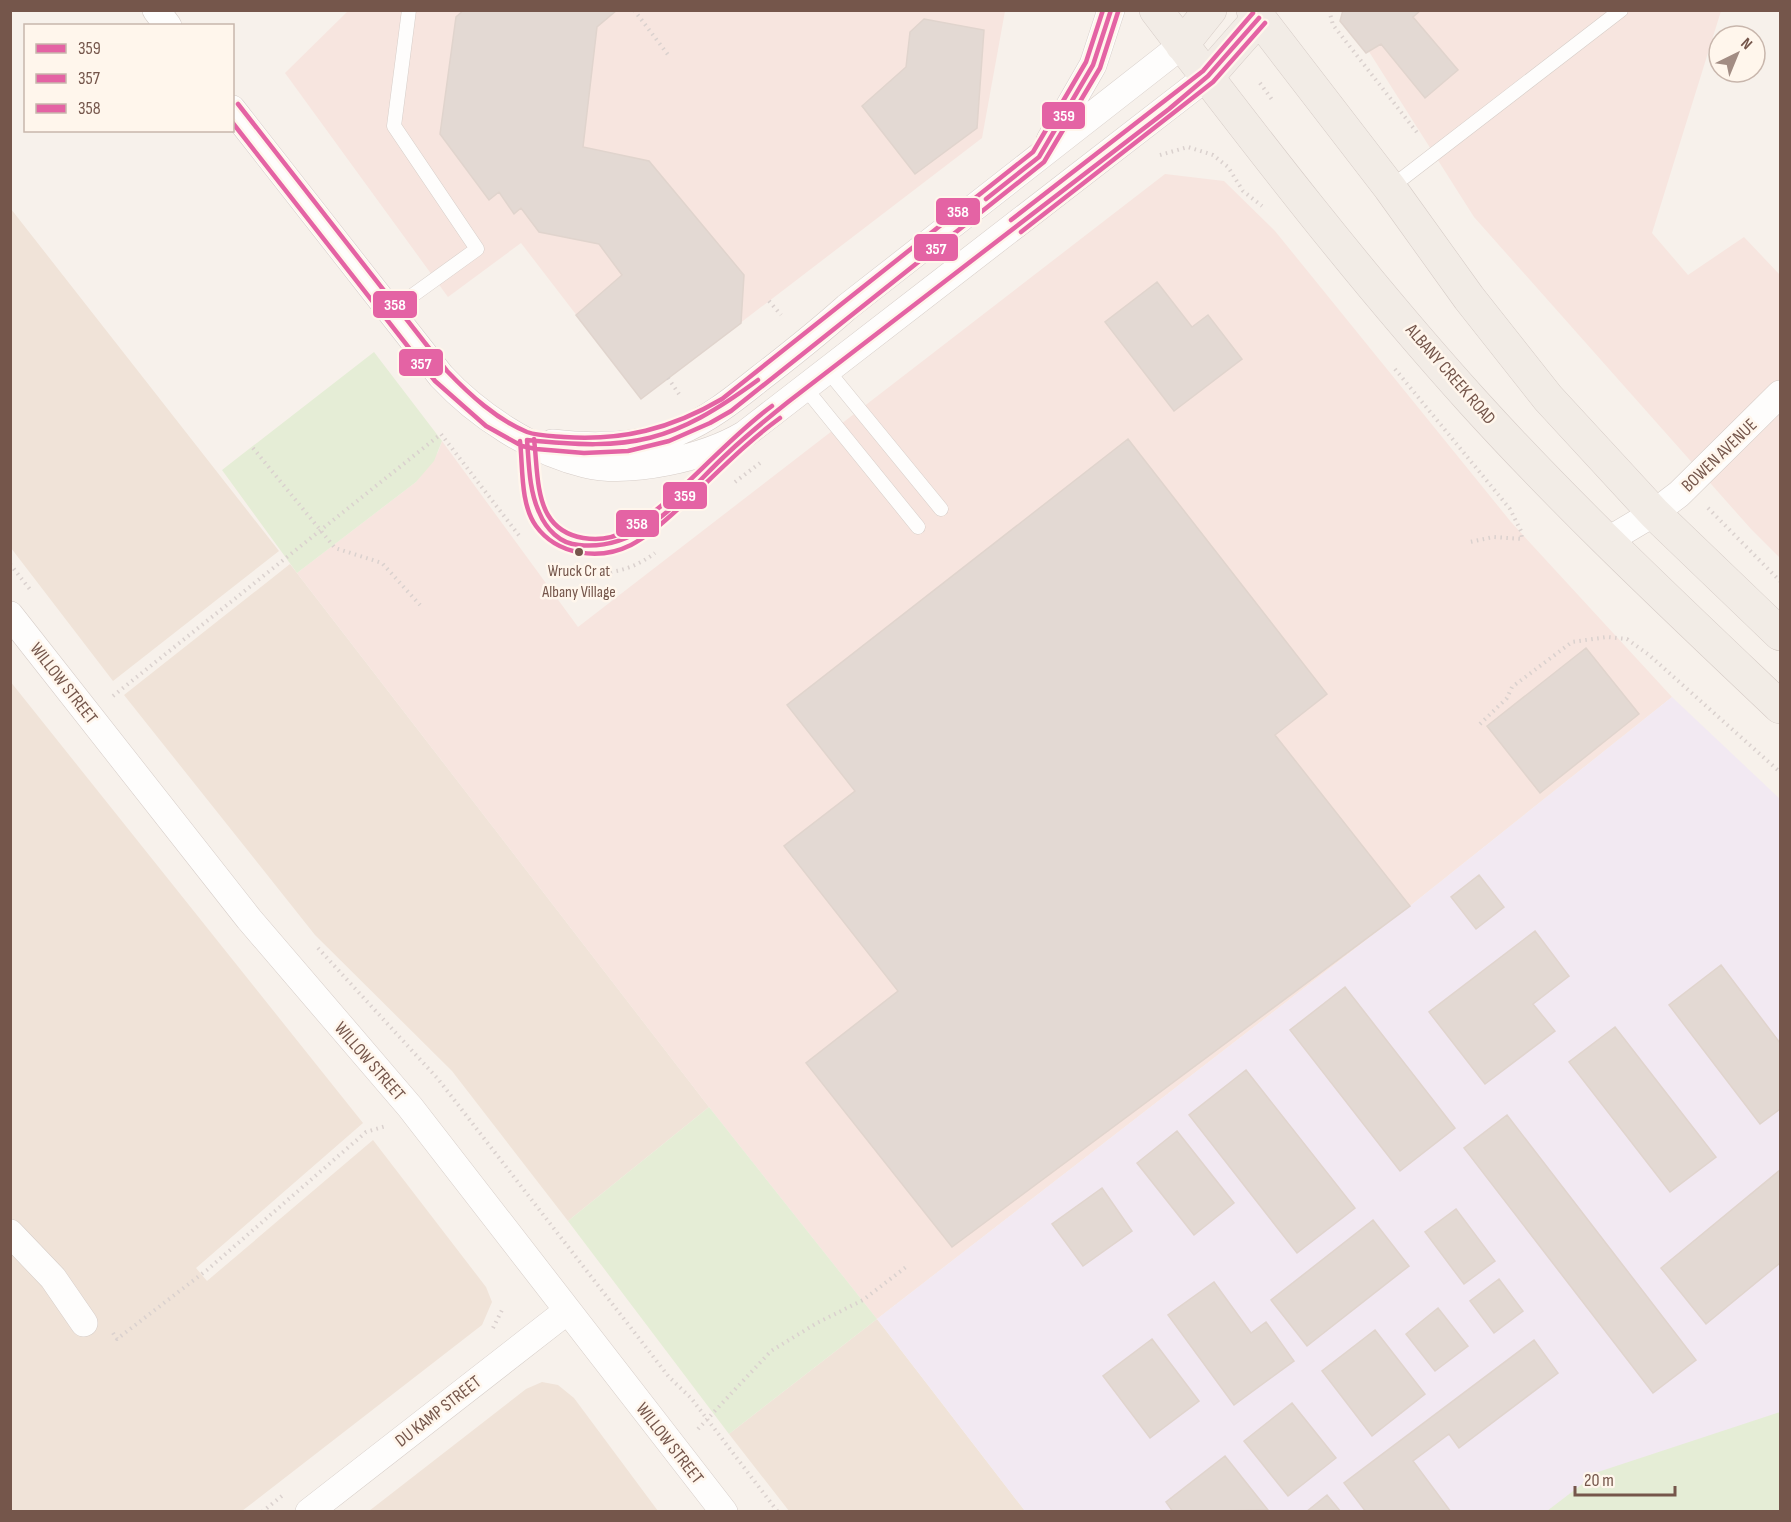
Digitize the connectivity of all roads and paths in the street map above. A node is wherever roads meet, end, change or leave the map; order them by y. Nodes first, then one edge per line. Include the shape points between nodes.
1 (156, 10) edge
2 (409, 10) edge
3 (634, 10) edge
4 (1111, 10) edge
5 (1156, 10) edge
6 (1210, 10) edge
7 (1329, 10) edge
8 (1621, 10) edge
9 (1260, 13) edge
10 (166, 24) edge
11 (1182, 45) junction
12 (669, 56) dead end
13 (1208, 76) junction
14 (1260, 83) dead end
15 (1273, 101) dead end
16 (234, 112) edge
17 (1426, 136) dead end
18 (1040, 157) junction
19 (1152, 158) dead end
20 (1390, 188) junction
21 (1268, 210) dead end
22 (943, 233) junction
23 (913, 256) junction
24 (966, 264) junction
25 (938, 287) junction
26 (769, 301) dead end
27 (391, 311) junction
28 (781, 315) dead end
29 (807, 343) junction
30 (783, 360) junction
31 (1389, 361) dead end
32 (828, 371) junction
33 (668, 378) dead end
34 (806, 389) junction
35 (679, 394) dead end
36 (1780, 394) edge
37 (754, 428) junction
38 (527, 440) junction
39 (253, 447) dead end
40 (764, 460) dead end
41 (727, 489) dead end
42 (941, 508) dead end
43 (1708, 508) dead end
44 (1654, 513) junction
45 (918, 527) dead end
46 (319, 530) junction
47 (524, 541) dead end
48 (1470, 542) dead end
49 (662, 547) dead end
50 (1616, 549) junction
51 (566, 568) dead end
52 (1780, 581) edge
53 (420, 605) dead end
54 (10, 615) edge
55 (1780, 634) edge
56 (1780, 707) edge
57 (89, 715) junction
58 (1480, 724) dead end
59 (1780, 772) edge
60 (410, 1107) junction
61 (13, 1241) edge
62 (906, 1267) dead end
63 (567, 1311) junction
64 (84, 1323) joint
65 (674, 1448) junction
66 (309, 1512) edge
67 (724, 1512) edge

1 - 10 street
2 - 27 lane via 393,126 477,249
3 - 12 path
4 - 18 street via 1089,72
5 - 11 main road, ALBANY CREEK ROAD
6 - 11 main road
7 - 17 path via 1333,25 1420,136
8 - 20 lane
9 - 13 main road
9 - 20 main road
11 - 13 main road, ALBANY CREEK ROAD
11 - 18 street
13 - 24 street
13 - 50 main road, ALBANY CREEK ROAD via 1411,330 1474,402
14 - 15 path
16 - 27 street
18 - 22 street
19 - 21 path via 1183,147 1201,150 1223,162 1243,191
20 - 44 main road via 1469,298 1548,398
22 - 23 street
22 - 24 street
23 - 25 street
23 - 29 street
24 - 25 street
25 - 32 street
26 - 28 path
27 - 38 street via 459,396
29 - 30 street
29 - 32 street
30 - 34 street
30 - 38 street via 710,415 663,437 612,446
31 - 48 path via 1510,509 1521,531 1522,539 1493,537
32 - 34 street
32 - 42 lane
33 - 35 path
34 - 37 street
34 - 45 lane
36 - 44 street, BOWEN AVENUE via 1679,494
37 - 38 street via 725,445 698,454 620,467 575,462
37 - 38 lane via 644,528 619,543 596,547 563,540 542,521 534,501
39 - 46 path
40 - 41 path
43 - 52 path
44 - 50 street, BOWEN AVENUE
44 - 55 main road
46 - 47 path via 441,434
46 - 53 path via 335,548 382,563
46 - 57 path
49 - 51 path via 650,557 613,573
50 - 56 main road, ALBANY CREEK ROAD
54 - 57 street, WILLOW STREET
57 - 60 street, WILLOW STREET via 249,919
58 - 59 path via 1508,698 1512,687 1572,642 1607,637 1627,639
60 - 63 street, WILLOW STREET
60 - 64 path via 385,1126 366,1132 207,1270 117,1340 97,1310
61 - 64 street via 53,1278
62 - 65 path via 863,1300 771,1351 709,1420
63 - 65 street, WILLOW STREET
63 - 66 street, DU KAMP STREET
65 - 67 street, WILLOW STREET

